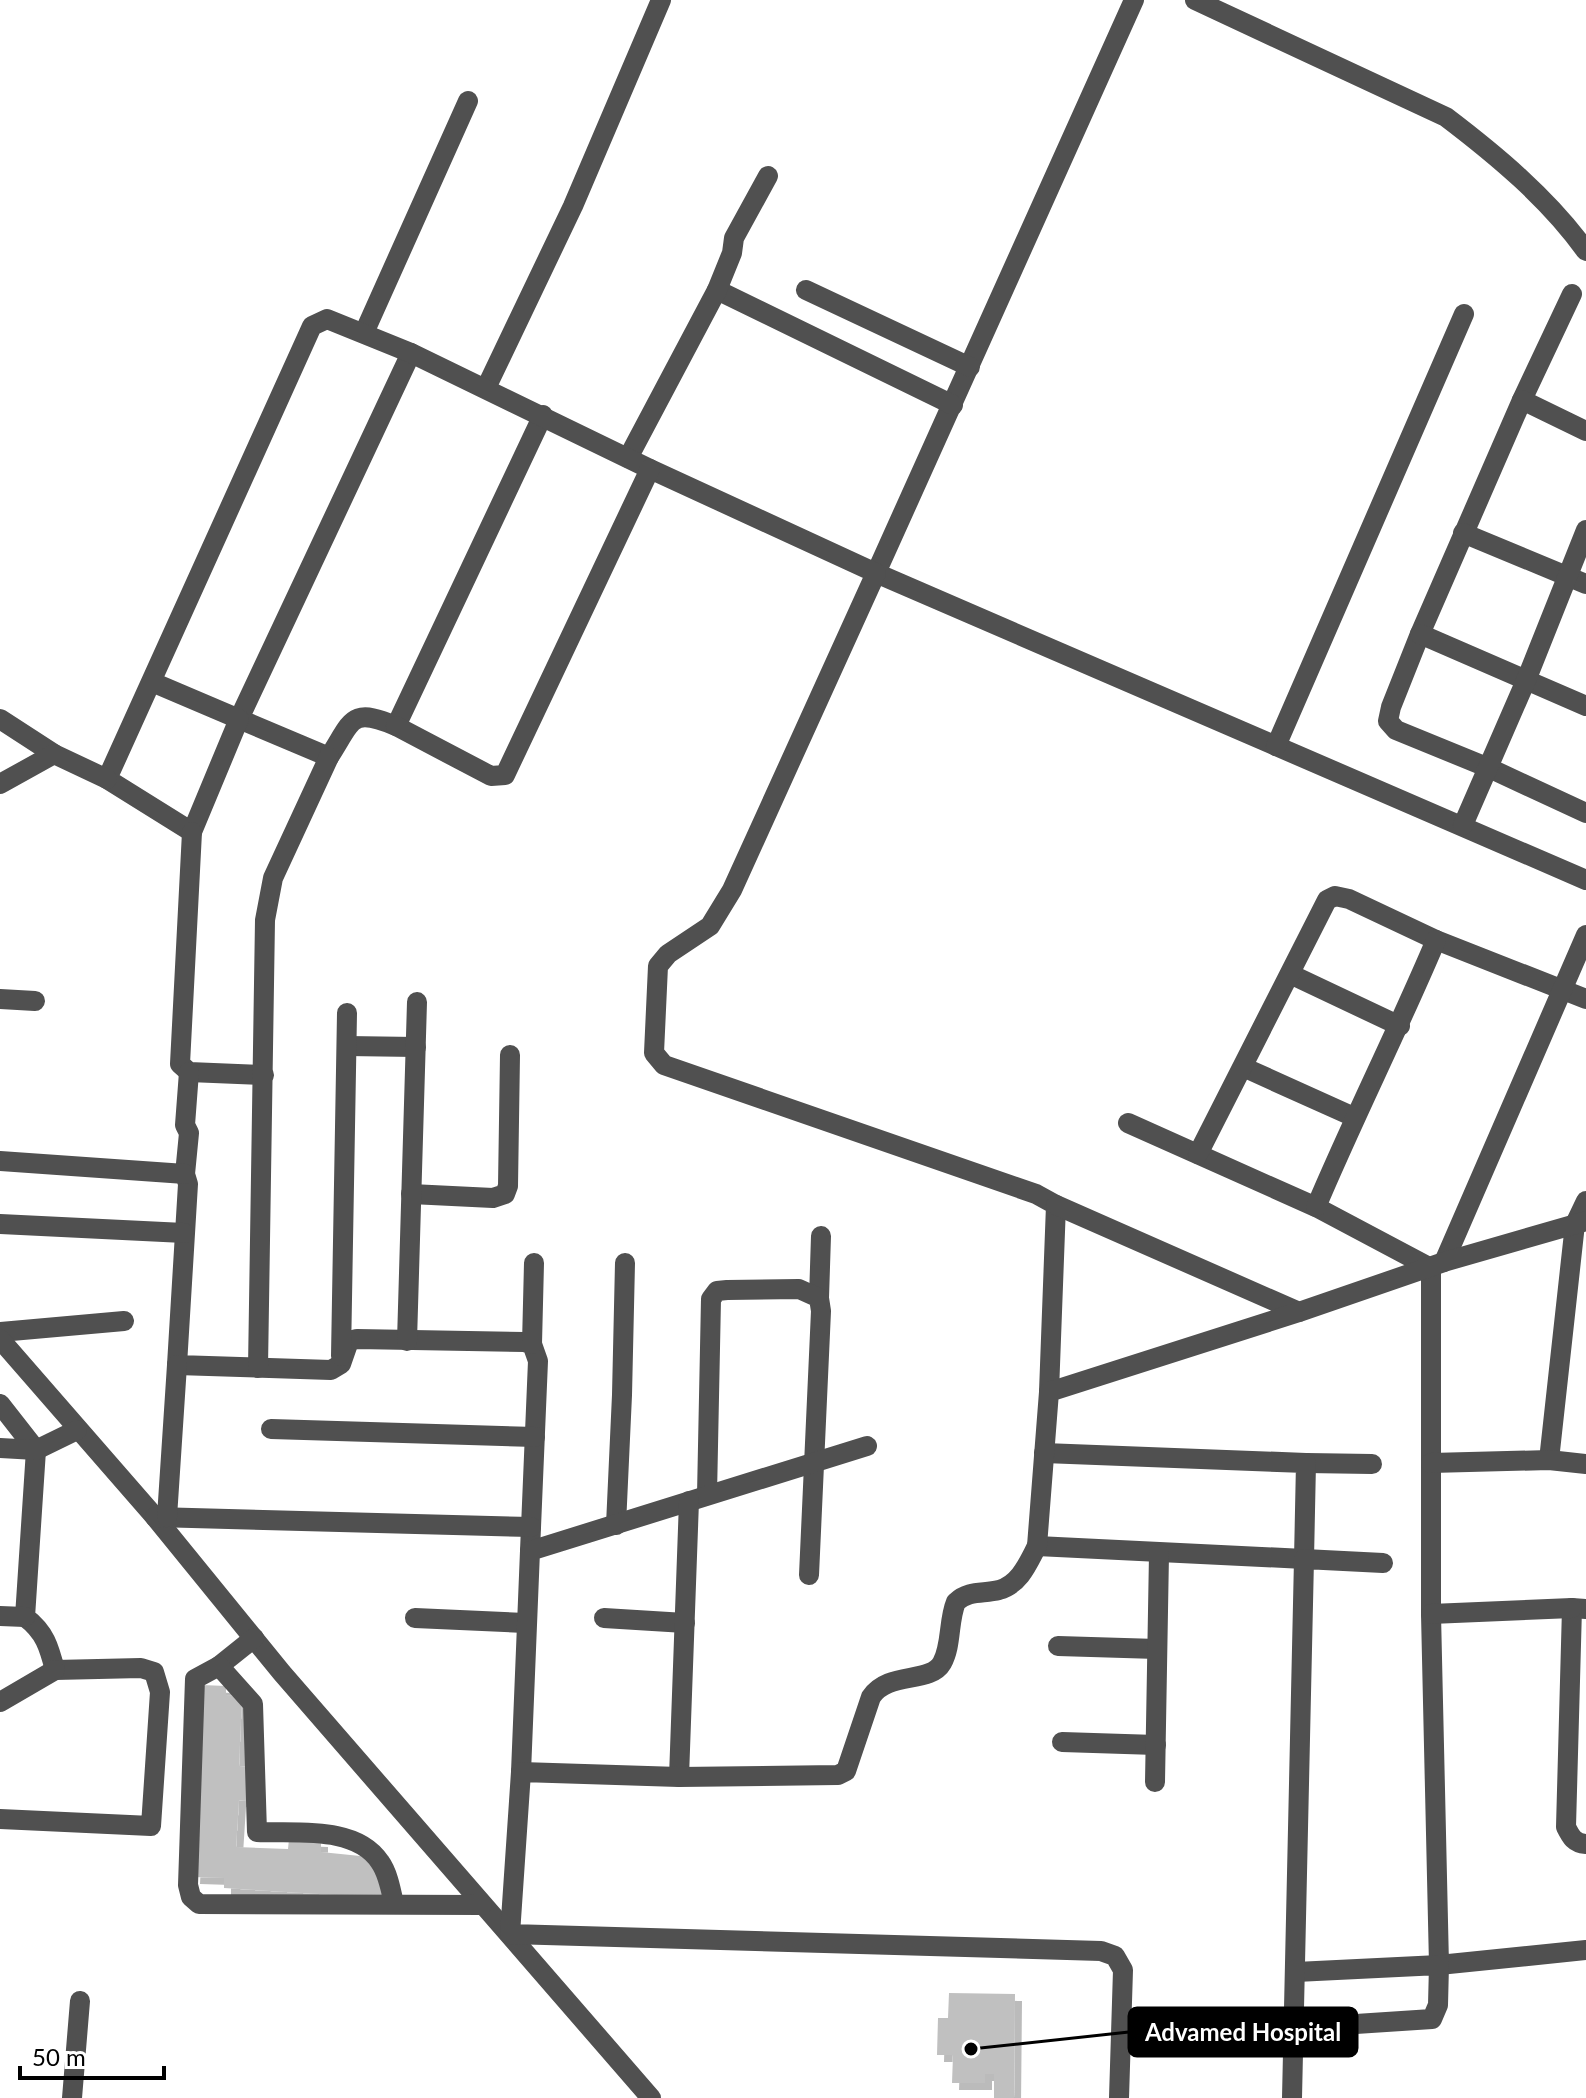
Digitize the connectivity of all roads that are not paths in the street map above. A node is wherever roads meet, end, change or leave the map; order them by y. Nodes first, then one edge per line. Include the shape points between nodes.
1 (661, 0) edge
2 (1134, 0) edge
3 (1195, 0) edge
4 (468, 101) dead end
5 (768, 176) dead end
6 (1586, 251) edge
7 (717, 290) junction
8 (806, 290) dead end
9 (1572, 294) dead end
10 (1464, 314) dead end
11 (364, 333) junction
12 (411, 353) junction
13 (970, 367) junction
14 (486, 388) junction
15 (1522, 400) junction
16 (953, 405) junction
17 (543, 415) junction
18 (1586, 431) edge
19 (628, 458) junction
20 (650, 469) junction
21 (1586, 530) edge
22 (1463, 533) junction
23 (876, 573) junction
24 (1577, 580) edge
25 (1420, 634) junction
26 (1527, 678) junction
27 (152, 682) junction
28 (1586, 706) edge
29 (0, 719) edge
30 (239, 719) junction
31 (396, 726) junction
32 (1276, 746) junction
33 (54, 754) junction
34 (329, 757) junction
35 (1489, 768) junction
36 (107, 779) junction
37 (0, 784) edge
38 (1586, 813) edge
39 (1463, 825) junction
40 (192, 832) junction
41 (1586, 880) edge
42 (1586, 935) edge
43 (1436, 940) junction
44 (1290, 974) junction
45 (1563, 989) junction
46 (0, 999) edge
47 (1586, 999) edge
48 (35, 1001) dead end
49 (417, 1002) dead end
50 (347, 1013) dead end
51 (1400, 1026) junction
52 (347, 1046) junction
53 (416, 1047) junction
54 (510, 1055) dead end
55 (1243, 1067) junction
56 (189, 1072) junction
57 (264, 1075) junction
58 (1354, 1117) junction
59 (1128, 1123) dead end
60 (1198, 1154) junction
61 (0, 1161) edge
62 (185, 1174) junction
63 (411, 1194) junction
64 (1586, 1201) edge
65 (1056, 1205) junction
66 (1316, 1207) junction
67 (1581, 1222) edge
68 (0, 1224) edge
69 (184, 1233) junction
70 (821, 1236) dead end
71 (534, 1263) dead end
72 (625, 1263) dead end
73 (1437, 1265) junction
74 (819, 1298) junction
75 (1299, 1312) junction
76 (124, 1321) dead end
77 (0, 1332) edge
78 (0, 1339) edge
79 (407, 1341) junction
80 (532, 1344) junction
81 (341, 1364) junction
82 (177, 1365) junction
83 (258, 1368) junction
84 (1049, 1392) junction
85 (0, 1404) edge
86 (271, 1429) dead end
87 (77, 1430) junction
88 (535, 1437) junction
89 (867, 1446) dead end
90 (0, 1448) edge
91 (36, 1450) junction
92 (1044, 1453) junction
93 (1549, 1460) junction
94 (812, 1462) junction
95 (1306, 1463) junction
96 (1431, 1463) junction
97 (1372, 1464) dead end
98 (1586, 1464) edge
99 (698, 1498) junction
100 (161, 1517) junction
101 (616, 1525) junction
102 (531, 1527) junction
103 (1037, 1546) junction
104 (530, 1551) junction
105 (1159, 1554) junction
106 (1304, 1559) junction
107 (1383, 1563) dead end
108 (809, 1575) dead end
109 (1579, 1608) edge
110 (1431, 1614) junction
111 (0, 1616) edge
112 (25, 1617) junction
113 (415, 1618) dead end
114 (604, 1618) dead end
115 (525, 1623) junction
116 (685, 1623) junction
117 (254, 1638) junction
118 (1058, 1646) dead end
119 (1157, 1649) junction
120 (219, 1666) junction
121 (55, 1670) junction
122 (0, 1702) edge
123 (1062, 1742) dead end
124 (1156, 1745) junction
125 (521, 1772) junction
126 (679, 1777) junction
127 (1155, 1782) dead end
128 (0, 1819) edge
129 (1586, 1844) edge
130 (394, 1904) junction
131 (482, 1905) junction
132 (510, 1934) junction
133 (1586, 1950) edge
134 (1439, 1965) junction
135 (1296, 1972) junction
136 (80, 2001) dead end
137 (1295, 2028) junction
138 (72, 2098) edge
139 (651, 2098) edge
140 (1119, 2098) edge
141 (1292, 2098) edge

1 - 14 street via 573,206
2 - 13 street
3 - 6 street via 1446,117 1531,189
4 - 11 street
5 - 7 street via 734,238
7 - 16 street
7 - 19 street
8 - 13 street
9 - 15 street
10 - 32 street
11 - 12 street
11 - 27 street via 327,319 312,326
12 - 14 street
12 - 30 street
13 - 16 street
14 - 17 street
15 - 18 street
15 - 22 street
16 - 23 street
17 - 19 street
17 - 31 street
19 - 20 street
20 - 23 street
20 - 31 street via 505,775 491,776
21 - 24 street
22 - 24 street
22 - 25 street
23 - 32 street
23 - 65 street via 732,890 710,926 658,966 654,1053 664,1065
24 - 26 street
25 - 26 street
25 - 35 street via 1388,721 1396,730
26 - 28 street
26 - 35 street
27 - 30 street
27 - 36 street
29 - 33 street
30 - 34 street
30 - 40 street
31 - 34 street via 359,716
32 - 39 street
33 - 36 street
33 - 37 street
34 - 57 street via 271,887 265,920
35 - 38 street
35 - 39 street
36 - 40 street
39 - 41 street
40 - 56 street via 179,1057
42 - 45 street
43 - 44 street via 1335,896 1327,900
43 - 45 street
43 - 51 street
44 - 51 street
44 - 55 street
45 - 47 street
45 - 73 street
46 - 48 street
49 - 53 street
50 - 52 street
51 - 58 street
52 - 53 street
52 - 81 street
53 - 63 street
54 - 63 street via 505,1194
55 - 58 street
55 - 60 street
56 - 57 street
56 - 62 street
57 - 83 street
58 - 66 street
59 - 60 street
60 - 66 street
61 - 62 street
62 - 69 street
63 - 79 street
64 - 67 street
65 - 75 street
65 - 84 street
66 - 73 street
67 - 73 street
67 - 93 street
68 - 69 street
69 - 82 street
70 - 74 street
71 - 80 street
72 - 101 street
73 - 75 street
73 - 96 street
74 - 94 street
74 - 99 street via 799,1289 756,1289 717,1291 711,1299
75 - 84 street
76 - 77 street
78 - 87 street
79 - 80 street
79 - 81 street via 349,1341
80 - 88 street via 538,1361
81 - 83 street via 331,1370
82 - 83 street
82 - 100 street
84 - 92 street
85 - 91 street
86 - 88 street
87 - 91 street
87 - 100 street
88 - 102 street
89 - 94 street
90 - 91 street
91 - 112 street
92 - 95 street
92 - 103 street
93 - 96 street
93 - 98 street
94 - 99 street
94 - 108 street
95 - 97 street
95 - 106 street
96 - 110 street
99 - 101 street
99 - 116 street
100 - 102 street
100 - 117 street
101 - 104 street
102 - 104 street
103 - 105 street
103 - 126 street via 1015,1582 956,1602 940,1667 876,1690 846,1771
104 - 115 street
105 - 106 street
105 - 119 street
106 - 107 street
106 - 135 street
109 - 110 street
109 - 129 street via 1566,1827 1571,1837
110 - 134 street
111 - 112 street
112 - 121 street via 42,1632
113 - 115 street
114 - 116 street
115 - 125 street
116 - 126 street
117 - 120 street
117 - 131 street
118 - 119 street
119 - 124 street
120 - 130 street via 253,1704 257,1832 356,1841 380,1862
120 - 130 street via 195,1679 191,1897 199,1904
121 - 122 street
121 - 128 street via 154,1672 160,1692 151,1826
123 - 124 street
124 - 127 street
125 - 126 street
125 - 132 street
130 - 131 street
131 - 132 street
132 - 139 street
132 - 140 street via 1101,1951 1115,1956 1123,1970
133 - 134 street
134 - 135 street
134 - 137 street via 1438,2005 1432,2019
135 - 137 street
136 - 138 street
137 - 141 street

